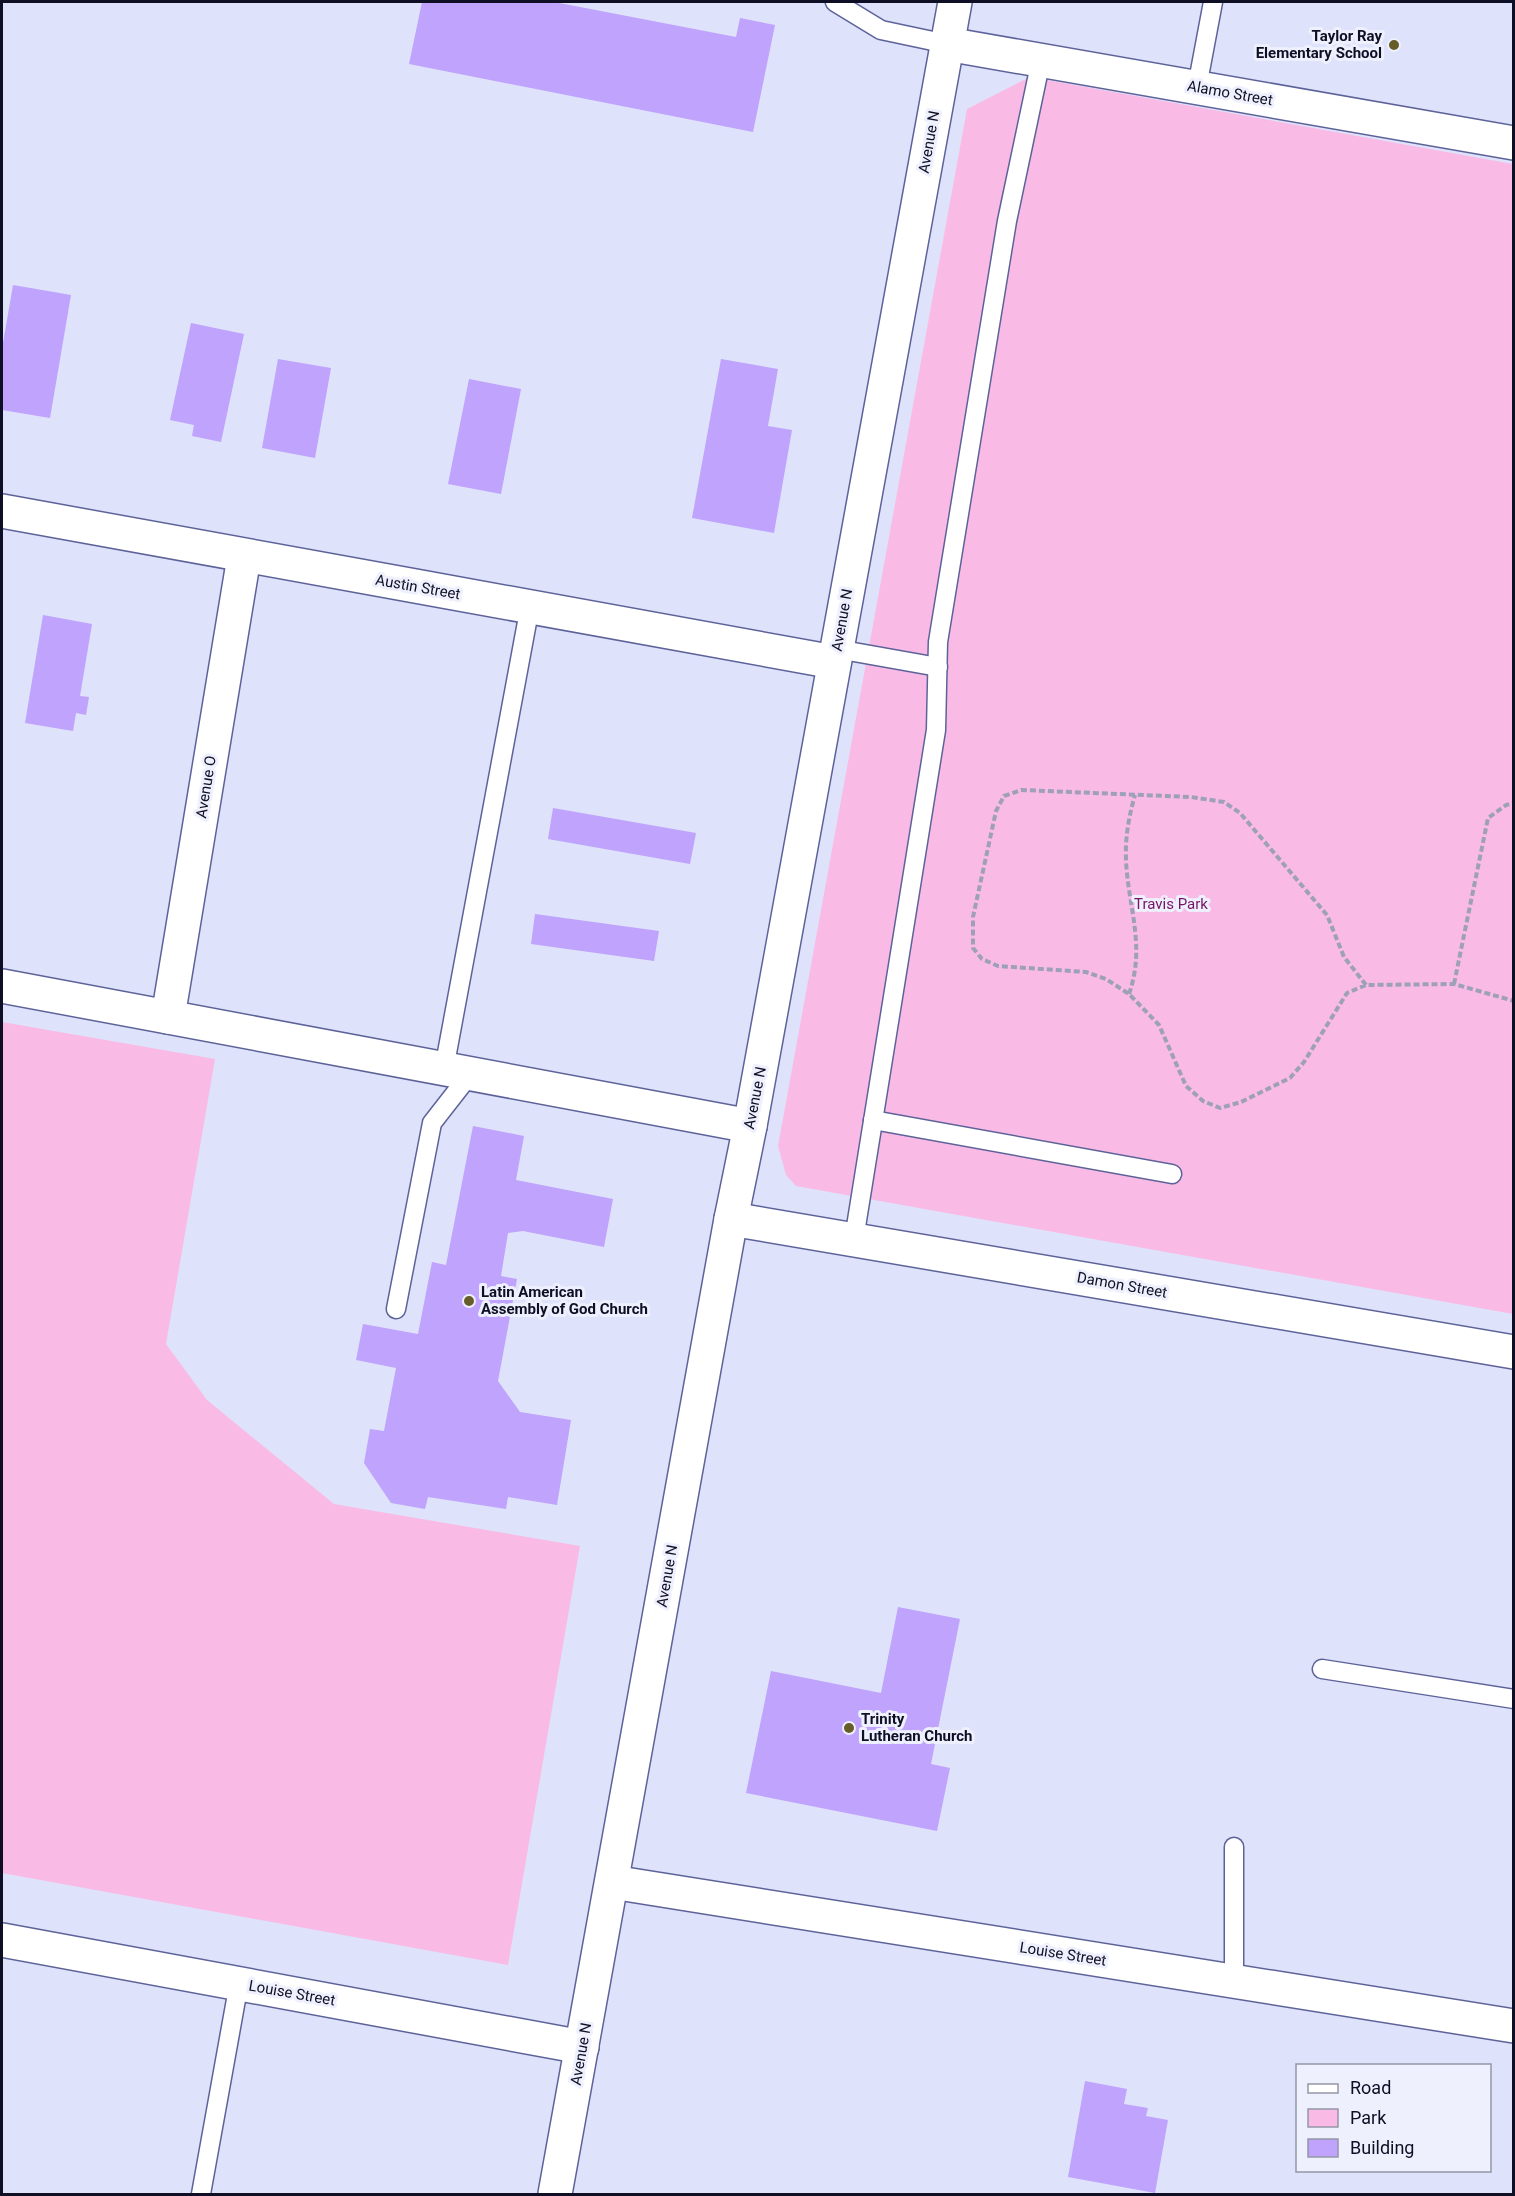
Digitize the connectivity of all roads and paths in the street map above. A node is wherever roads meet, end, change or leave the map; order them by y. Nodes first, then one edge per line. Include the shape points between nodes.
1 (835, 2) edge
2 (955, 2) edge
3 (1213, 2) edge
4 (947, 44) junction
5 (1041, 60) junction
6 (1197, 87) junction
7 (1514, 143) edge
8 (2, 511) edge
9 (244, 557) junction
10 (530, 606) junction
11 (836, 655) junction
12 (938, 667) junction
13 (1135, 795) junction
14 (1514, 803) edge
15 (1366, 984) junction
16 (1454, 984) junction
17 (2, 987) edge
18 (1130, 994) junction
19 (1514, 1001) edge
20 (168, 1017) junction
21 (457, 1071) junction
22 (873, 1120) junction
23 (750, 1126) junction
24 (1173, 1174) dead end
25 (731, 1219) junction
26 (854, 1239) junction
27 (396, 1309) dead end
28 (1514, 1352) edge
29 (1322, 1669) dead end
30 (1514, 1699) edge
31 (1234, 1847) dead end
32 (612, 1882) junction
33 (2, 1940) edge
34 (1234, 1981) junction
35 (238, 1983) junction
36 (1514, 2026) edge
37 (582, 2047) junction
38 (201, 2194) edge
39 (555, 2194) edge

1 - 4 lane via 881,30
2 - 4 street, Avenue N
3 - 6 lane
4 - 5 street, Alamo Street
4 - 11 street, Avenue N
5 - 6 street, Alamo Street
5 - 12 lane via 1007,221 938,642
6 - 7 street, Alamo Street
8 - 9 street, Austin Street
9 - 10 street, Austin Street
9 - 20 street, Avenue O
10 - 11 street, Austin Street
10 - 21 lane
11 - 12 lane
11 - 23 street, Avenue N
12 - 22 lane via 936,730
13 - 15 path via 1224,802 1240,813 1327,915 1344,957
13 - 18 path via 1126,859 1138,949
13 - 18 path via 1021,790 1004,796 996,811 972,917 973,948 981,959 998,966 1086,972
14 - 16 path via 1488,818
15 - 16 path
15 - 18 path via 1347,993 1290,1078 1220,1108 1203,1101 1186,1086 1159,1024
16 - 19 path
17 - 20 street
20 - 21 street
21 - 23 street
21 - 27 lane via 432,1123
22 - 24 lane
22 - 26 lane
23 - 25 street, Avenue N
25 - 26 street, Damon Street
25 - 32 street, Avenue N
26 - 28 street, Damon Street
29 - 30 lane
31 - 34 lane
32 - 34 street, Louise Street
32 - 37 street, Avenue N
33 - 35 street, Louise Street
34 - 36 street, Louise Street
35 - 37 street, Louise Street
35 - 38 lane
37 - 39 street, Avenue N

